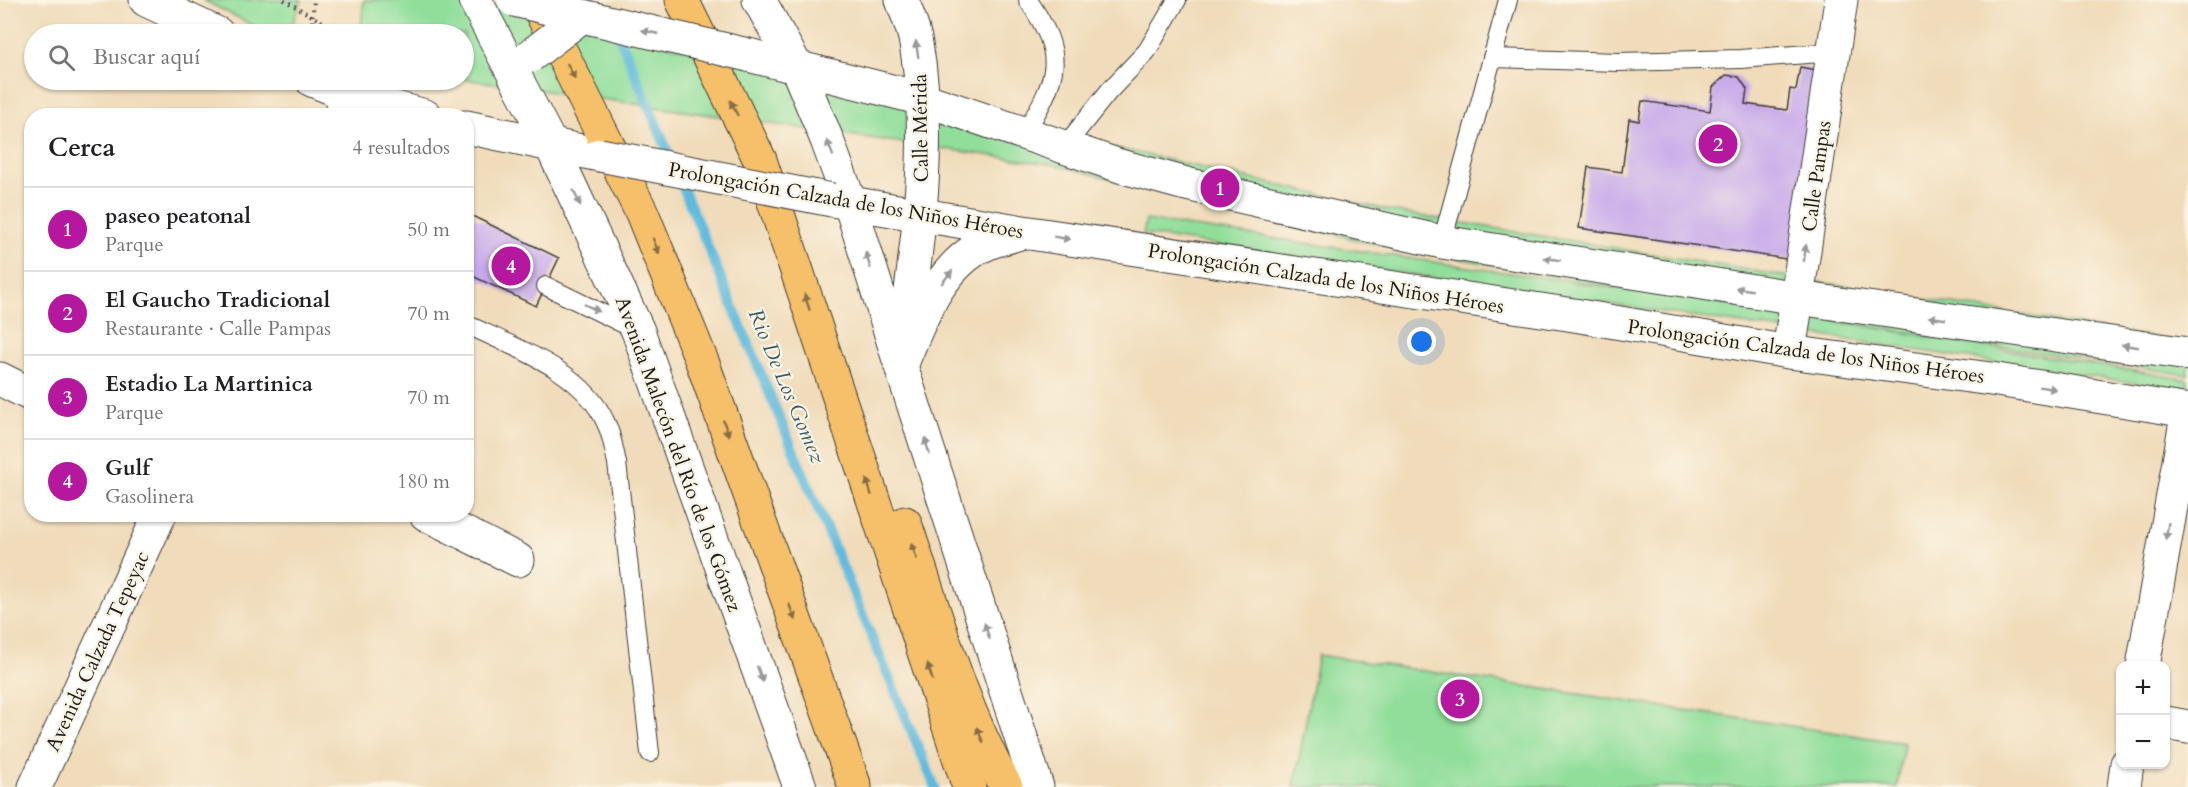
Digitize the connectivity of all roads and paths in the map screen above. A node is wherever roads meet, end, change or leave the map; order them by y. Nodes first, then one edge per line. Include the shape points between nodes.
1 (146, 0) edge
2 (284, 0) edge
3 (314, 0) edge
4 (475, 0) edge
5 (514, 0) edge
6 (535, 0) edge
7 (682, 0) edge
8 (759, 0) edge
9 (902, 0) edge
10 (1028, 0) edge
11 (1177, 0) edge
12 (1508, 0) edge
13 (1841, 0) edge
14 (582, 16) junction
15 (313, 19) junction
16 (197, 24) edge
17 (312, 24) edge
18 (323, 24) edge
19 (1834, 52) junction
20 (1492, 58) junction
21 (522, 65) junction
22 (797, 68) junction
23 (325, 90) edge
24 (923, 99) junction
25 (345, 105) edge
26 (367, 108) edge
27 (474, 128) edge
28 (1024, 133) junction
29 (552, 145) junction
30 (1065, 146) junction
31 (760, 160) junction
32 (841, 201) junction
33 (921, 216) junction
34 (1023, 232) junction
35 (1442, 242) junction
36 (546, 286) dead end
37 (1798, 298) junction
38 (474, 328) edge
39 (638, 331) junction
40 (1789, 352) junction
41 (2188, 354) edge
42 (901, 366) junction
43 (0, 379) edge
44 (24, 391) edge
45 (2188, 411) edge
46 (156, 522) edge
47 (442, 522) edge
48 (518, 560) dead end
49 (2144, 661) edge
50 (2170, 724) edge
51 (2188, 727) edge
52 (650, 753) dead end
53 (2126, 769) edge
54 (35, 787) edge
55 (800, 787) edge
56 (855, 787) edge
57 (969, 787) edge
58 (1006, 787) edge
59 (1037, 787) edge
60 (2124, 787) edge

1 - 16 street
2 - 15 path
3 - 15 path
4 - 21 street, Avenida Malecón del Río de los Gómez
5 - 14 street, bridge
6 -> 56 main road via 647,224 703,364
31 -> 7 main road
8 - 22 street
24 -> 9 street, Calle Mérida via 916,42
10 - 28 lane via 1043,22 1053,50 1054,73 1047,96
11 - 30 lane via 1147,51
12 - 20 lane
13 - 19 street, Calle Pampas
14 - 21 street, bridge
22 -> 14 street, bridge
15 - 17 path
15 - 18 path
19 - 20 lane via 1618,62
37 -> 19 street, Calle Pampas
20 - 35 lane
21 - 29 street, Avenida Malecón del Río de los Gómez
22 - 24 street
32 -> 22 street via 827,140
23 - 25 street
24 - 28 street
24 - 33 street, Calle Mérida
25 - 26 street
27 - 29 street, Prolongación Calzada de los Niños Héroes
28 - 30 street
29 - 32 street, Prolongación Calzada de los Niños Héroes, bridge
29 -> 39 street, Avenida Malecón del Río de los Gómez
30 - 35 street via 1186,184
57 -> 31 main road
58 -> 31 main road via 959,683 806,235
32 - 33 street, Prolongación Calzada de los Niños Héroes
42 -> 32 street
33 - 34 street, Prolongación Calzada de los Niños Héroes
33 - 42 street, Calle Mérida
34 -> 40 street, Prolongación Calzada de los Niños Héroes via 1574,315
42 -> 34 street via 921,319 947,275 986,243
37 -> 35 street
36 -> 39 lane
37 - 40 street, Calle Pampas
41 -> 37 street
38 - 52 lane via 561,371 588,393 606,423 617,463
39 -> 55 street, Avenida Malecón del Río de los Gómez
40 -> 45 street, Prolongación Calzada de los Niños Héroes via 1991,378
59 -> 42 street
43 - 44 street
45 -> 49 street
46 - 54 street, Avenida Calzada Tepeyac
47 - 48 street
50 - 51 street
53 - 60 street

